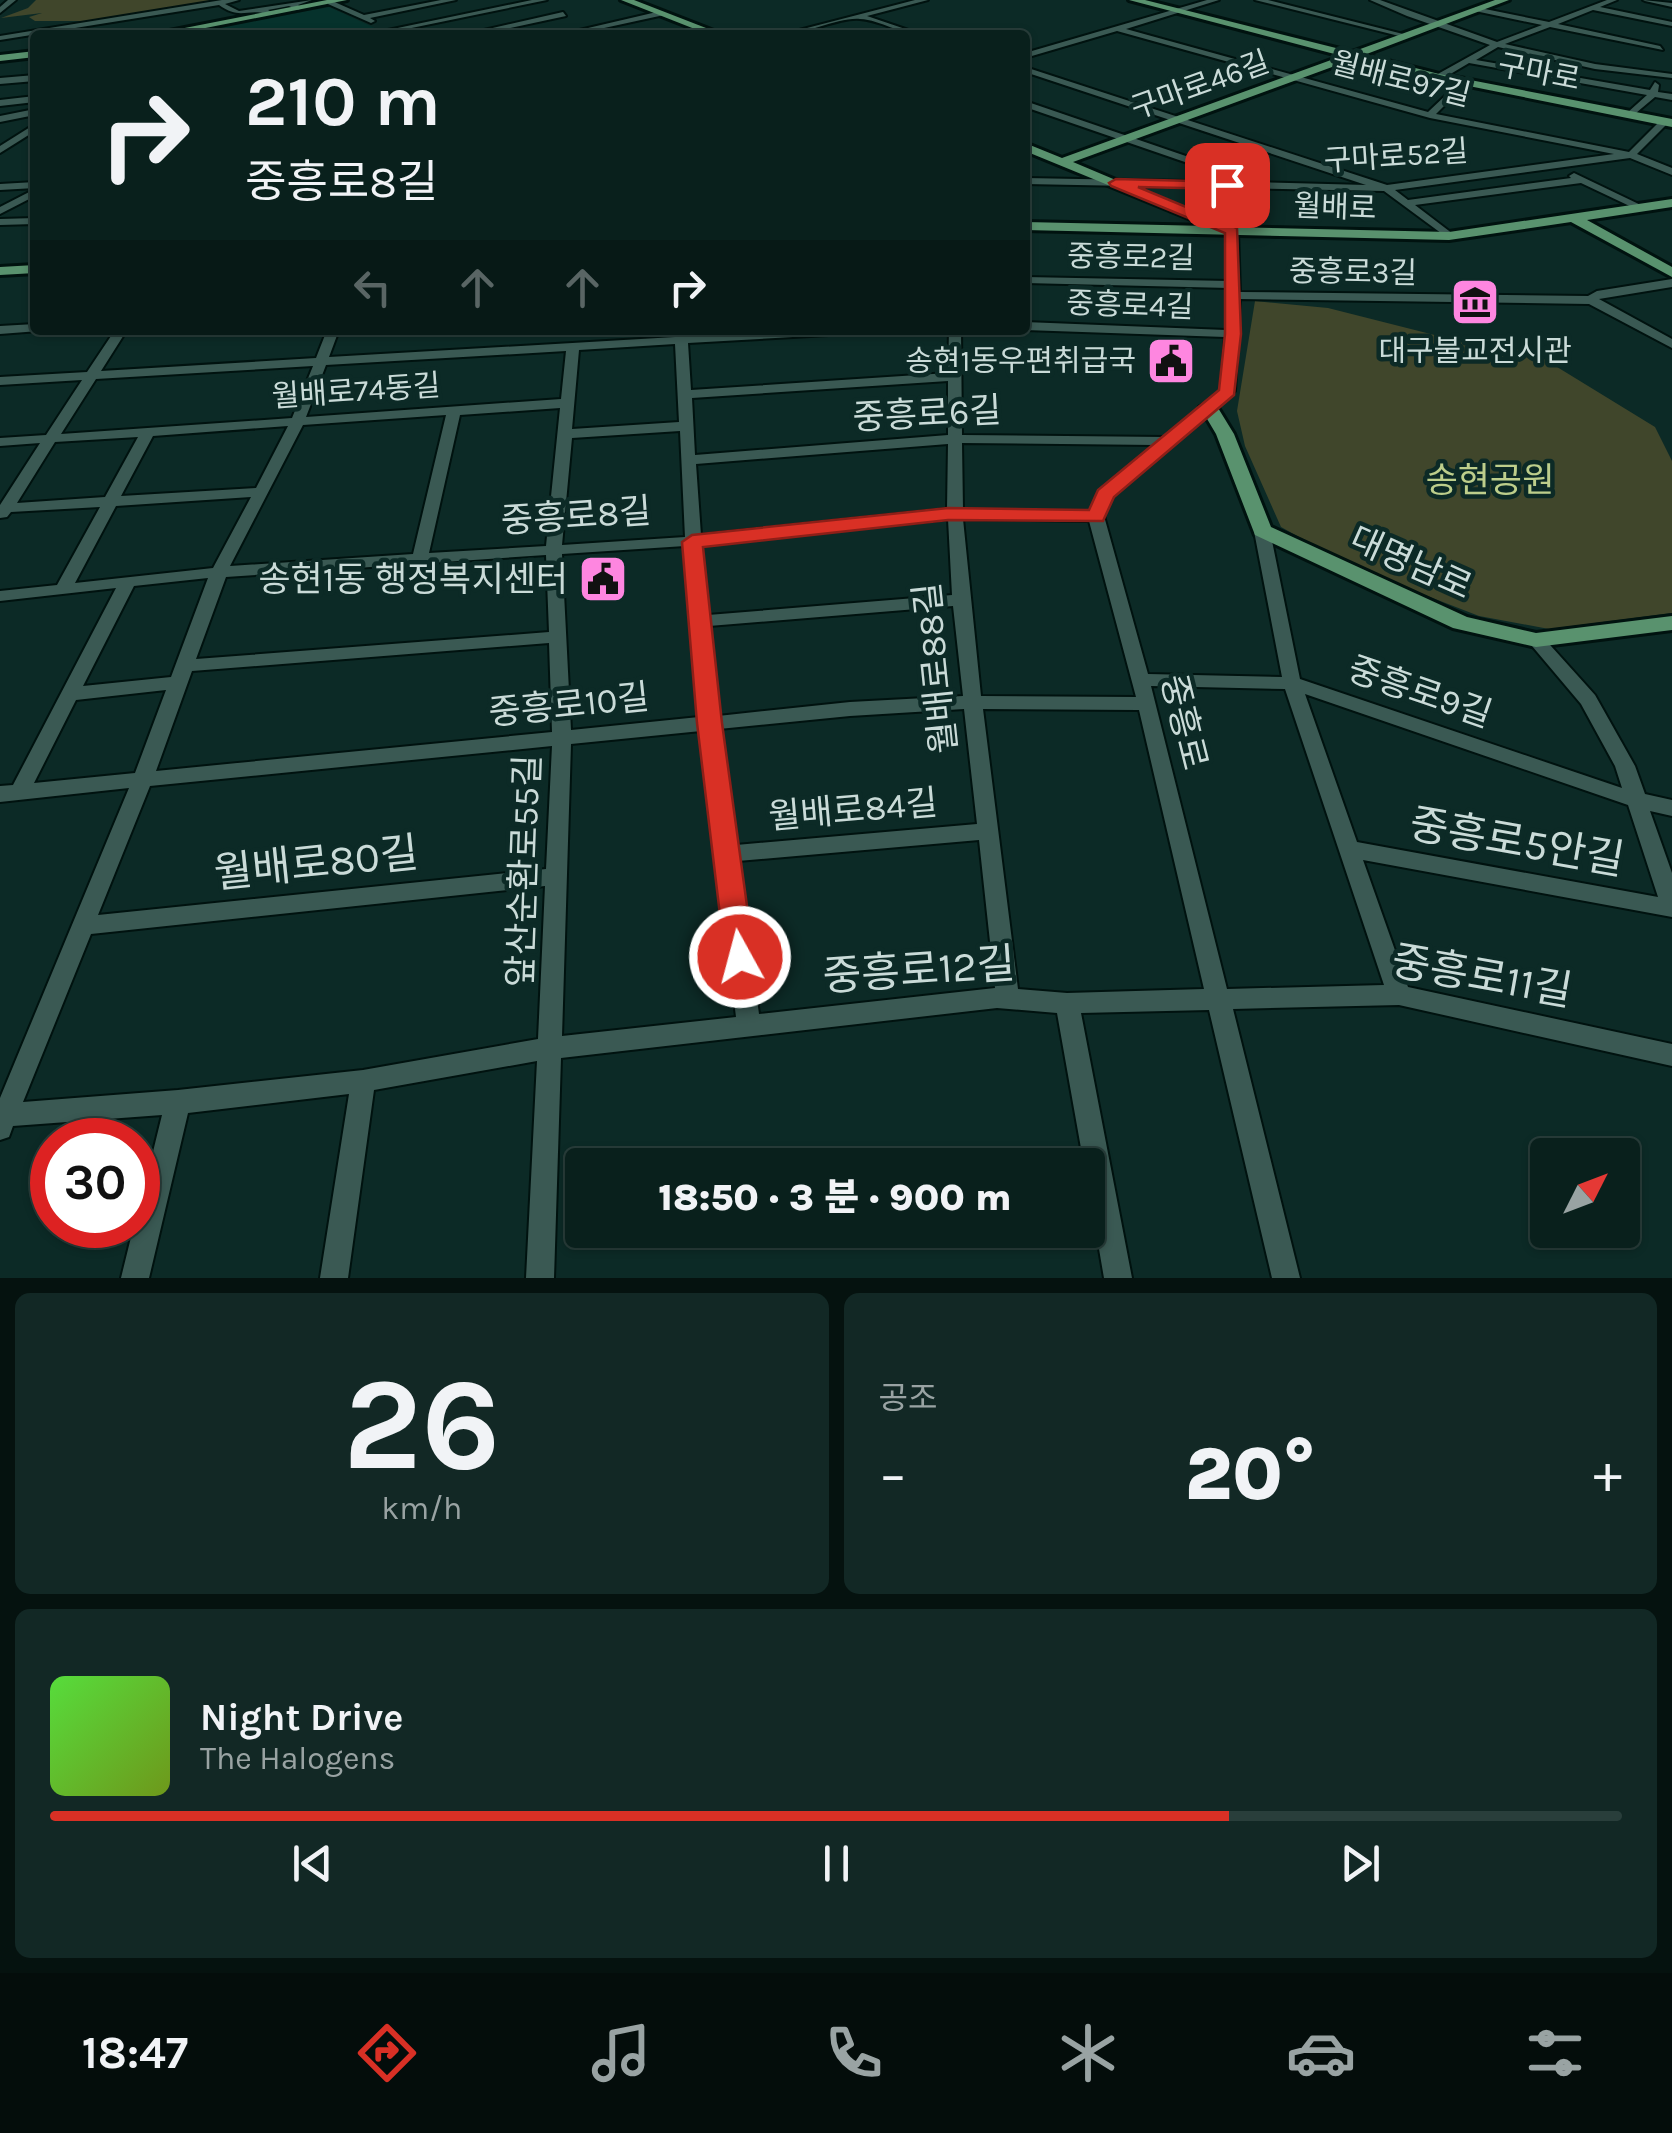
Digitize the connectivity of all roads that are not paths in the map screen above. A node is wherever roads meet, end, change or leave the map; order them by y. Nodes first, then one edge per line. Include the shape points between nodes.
1 (12, 0) edge
2 (235, 0) edge
3 (452, 0) edge
4 (924, 0) edge
5 (1134, 0) edge
6 (1215, 0) edge
7 (1259, 0) edge
8 (1312, 0) edge
9 (1374, 0) edge
10 (1612, 0) edge
11 (1647, 0) edge
12 (246, 1) edge
13 (337, 1) edge
14 (536, 1) edge
15 (632, 1) edge
16 (1497, 1) edge
17 (294, 3) edge
18 (1672, 5) edge
19 (220, 6) junction
20 (1288, 7) junction
21 (1592, 8) junction
22 (1478, 10) junction
23 (0, 11) edge
24 (265, 11) junction
25 (1177, 11) junction
26 (661, 13) junction
27 (153, 14) junction
28 (563, 14) junction
29 (860, 16) junction
30 (364, 17) junction
31 (241, 19) junction
32 (163, 20) junction
33 (1672, 24) edge
34 (1548, 25) junction
35 (87, 26) junction
36 (1434, 26) junction
37 (596, 28) junction
38 (1118, 29) junction
39 (58, 30) edge
40 (94, 30) edge
41 (118, 30) edge
42 (187, 30) edge
43 (193, 30) edge
44 (392, 30) joint
45 (489, 30) edge
46 (586, 30) edge
47 (602, 30) edge
48 (706, 30) edge
49 (806, 30) edge
50 (903, 30) edge
51 (30, 34) edge
52 (1407, 36) junction
53 (0, 38) edge
54 (1496, 45) junction
55 (1672, 47) edge
56 (1660, 48) junction
57 (30, 55) edge
58 (1030, 55) edge
59 (1353, 56) junction
60 (0, 58) edge
61 (1469, 61) junction
62 (1598, 67) junction
63 (1030, 71) edge
64 (1658, 75) junction
65 (1439, 76) junction
66 (1672, 76) edge
67 (30, 78) edge
68 (1293, 78) junction
69 (0, 81) edge
70 (1462, 82) junction
71 (1654, 94) junction
72 (1672, 97) edge
73 (30, 100) edge
74 (0, 103) edge
75 (1030, 106) edge
76 (30, 113) edge
77 (1430, 115) junction
78 (1630, 116) junction
79 (1182, 118) junction
80 (0, 119) edge
81 (1668, 122) edge
82 (30, 129) edge
83 (1128, 138) junction
84 (6, 140) edge
85 (1030, 149) edge
86 (0, 150) edge
87 (1631, 155) junction
88 (1064, 162) junction
89 (1554, 167) junction
90 (1672, 172) edge
91 (1582, 180) junction
92 (1030, 181) edge
93 (1116, 183) junction
94 (1264, 186) junction
95 (0, 187) edge
96 (1386, 188) junction
97 (30, 189) edge
98 (30, 192) edge
99 (1408, 203) junction
100 (1672, 204) edge
101 (1642, 208) junction
102 (0, 211) edge
103 (1572, 216) junction
104 (30, 221) edge
105 (0, 222) edge
106 (1030, 226) edge
107 (1232, 231) junction
108 (1449, 236) junction
109 (30, 269) edge
110 (0, 271) edge
111 (1672, 273) edge
112 (1030, 280) edge
113 (1672, 283) edge
114 (1235, 290) junction
115 (1591, 300) junction
116 (30, 315) edge
117 (1030, 326) edge
118 (30, 328) edge
119 (20, 329) junction
120 (0, 330) edge
121 (1233, 334) junction
122 (118, 335) edge
123 (331, 335) edge
124 (682, 335) edge
125 (956, 335) edge
126 (1672, 344) edge
127 (573, 346) junction
128 (320, 362) junction
129 (92, 376) junction
130 (956, 376) junction
131 (0, 381) edge
132 (685, 394) junction
133 (568, 403) junction
134 (1209, 407) junction
135 (454, 412) junction
136 (297, 423) junction
137 (686, 426) junction
138 (148, 432) junction
139 (565, 434) junction
140 (52, 438) junction
141 (956, 439) junction
142 (1168, 441) junction
143 (0, 442) edge
144 (688, 460) junction
145 (261, 492) junction
146 (110, 502) junction
147 (3, 513) edge
148 (955, 514) junction
149 (1096, 516) junction
150 (1262, 531) junction
151 (692, 542) junction
152 (554, 550) junction
153 (420, 559) junction
154 (219, 572) junction
155 (128, 582) junction
156 (62, 589) junction
157 (0, 596) edge
158 (961, 600) junction
159 (700, 620) junction
160 (1672, 624) edge
161 (558, 637) junction
162 (1536, 640) junction
163 (181, 675) junction
164 (1141, 680) junction
165 (1292, 682) junction
166 (70, 694) junction
167 (971, 702) junction
168 (1147, 704) junction
169 (709, 723) junction
170 (562, 738) junction
171 (142, 782) junction
172 (10, 794) edge
173 (1635, 800) junction
174 (1672, 808) edge
175 (986, 830) junction
176 (1349, 849) junction
177 (726, 854) junction
178 (556, 876) junction
179 (1672, 907) edge
180 (83, 926) junction
181 (1399, 995) junction
182 (1008, 998) junction
183 (1216, 998) junction
184 (1067, 1003) junction
185 (748, 1025) junction
186 (550, 1048) junction
187 (1672, 1055) edge
188 (362, 1080) junction
189 (178, 1102) junction
190 (3, 1122) edge
191 (135, 1278) edge
192 (334, 1278) edge
193 (540, 1278) edge
194 (1118, 1278) edge
195 (1286, 1278) edge

1 - 23 street
2 - 19 street
3 - 30 street
4 - 29 street
5 - 25 main road, 구마로
6 - 25 street
7 - 20 street
8 - 20 street
9 - 36 street
10 - 21 street, 구마로
11 - 18 street
12 - 24 street
13 - 17 main road
13 - 30 street
14 - 28 street
14 - 44 street
15 - 26 main road
16 - 22 main road, 구마로46길
17 - 24 main road
19 - 24 street
19 - 27 street
19 - 31 street
19 - 32 street
20 - 52 street
21 - 33 street
21 - 34 street, 구마로
22 - 34 street
22 - 36 main road, 구마로46길
24 - 31 main road
25 - 38 street
25 - 59 main road, 구마로
26 - 37 street
26 - 48 main road
27 - 32 street
27 - 35 street
28 - 37 street
28 - 45 street
29 - 49 street
29 - 50 street
30 - 44 street
31 - 43 main road
32 - 41 street
32 - 42 street
34 - 54 street, 구마로
34 - 56 street
35 - 39 street
35 - 40 street
36 - 52 main road, 구마로46길
36 - 54 street
37 - 46 street
37 - 47 street
38 - 58 street
38 - 68 street, 월배로97길
51 - 53 street
52 - 59 main road, 구마로46길
54 - 61 street, 구마로
54 - 62 street
55 - 56 street
56 - 62 street
57 - 60 main road
59 - 65 main road, 구마로
59 - 68 main road, 구마로46길
61 - 65 street, 구마로
61 - 71 street
62 - 64 street
63 - 79 street
64 - 66 street
64 - 71 street
65 - 70 main road, 구마로
67 - 69 street
68 - 77 street, 월배로97길
68 - 79 main road, 구마로46길
70 - 77 street
70 - 78 main road, 구마로
71 - 72 street
71 - 78 street
73 - 74 street
75 - 83 street
76 - 80 street
77 - 87 street, 월배로97길
78 - 81 main road, 구마로
79 - 83 main road, 구마로46길
79 - 96 street
81 - 87 street
82 - 84 street
83 - 88 main road, 구마로46길
83 - 94 street
84 - 86 street
85 - 88 main road
87 - 89 street, 구마로52길
87 - 90 street, 월배로97길
88 - 93 main road
89 - 91 street
89 - 96 street, 구마로52길
91 - 99 street
91 - 101 street
92 - 93 street, 구마로52길
93 - 94 street, 구마로52길
93 - 107 main road
94 - 96 street, 구마로52길
95 - 97 street
96 - 99 street
98 - 102 street
99 - 108 street
100 - 101 main road, 월배로
101 - 103 main road, 월배로
103 - 108 main road, 월배로
103 - 111 main road
104 - 105 street
106 - 107 main road, 월배로
107 - 108 main road, 월배로
107 - 114 street
109 - 110 main road
112 - 114 street, 중흥로2길
113 - 115 street
114 - 115 street, 중흥로3길
114 - 121 street
115 - 126 street
116 - 119 street
117 - 121 street, 중흥로4길
118 - 119 street
119 - 120 street
121 - 134 street via 1228,392
122 - 129 street
123 - 128 street
124 - 127 street
124 - 132 street, 월배로84길
125 - 130 street, 월배로88길
127 - 128 street
127 - 133 street, 앞산순환로55길
128 - 129 street
128 - 136 street
129 - 131 street
129 - 140 street
130 - 132 street
130 - 141 street, 월배로88길
132 - 137 street, 월배로84길
133 - 135 street, 월배로74동길
133 - 139 street, 앞산순환로55길
134 - 142 street
134 - 150 main road
135 - 136 street, 월배로74동길
135 - 153 street
136 - 138 street, 월배로74동길
136 - 145 street
137 - 139 street
137 - 144 street, 월배로84길
138 - 140 street, 월배로74동길
138 - 146 street
139 - 152 street, 앞산순환로55길
140 - 143 street, 월배로74동길
140 - 147 street
141 - 142 street, 중흥로6길
141 - 144 street, 중흥로6길
141 - 148 street, 월배로88길
142 - 149 street via 1105,494
144 - 151 street, 월배로84길
145 - 146 street
145 - 154 street
146 - 147 street
146 - 156 street
148 - 149 street, 중흥로8길
148 - 151 street, 중흥로8길
148 - 158 street, 월배로88길
149 - 164 street, 중흥로
150 - 162 main road, 대명남로 via 1461,623
150 - 165 street
151 - 152 street, 중흥로8길
151 - 159 street, 월배로84길
152 - 153 street, 중흥로8길
152 - 161 street, 앞산순환로55길
153 - 154 street, 중흥로8길
154 - 155 street, 중흥로8길
154 - 163 street
155 - 156 street, 중흥로8길
155 - 166 street
156 - 157 street, 중흥로8길
158 - 159 street
158 - 167 street, 월배로88길
159 - 169 street, 월배로84길
160 - 162 main road, 대명남로
161 - 163 street
161 - 170 street, 앞산순환로55길
162 - 173 street via 1588,700 1625,766
163 - 166 street
163 - 171 street
164 - 165 street, 중흥로9길
164 - 168 street, 중흥로
165 - 173 street, 중흥로9길
165 - 176 street
166 - 172 street
167 - 168 street, 중흥로10길
167 - 169 street, 중흥로10길
167 - 175 street, 월배로88길
168 - 183 street, 중흥로
169 - 170 street, 중흥로10길
169 - 177 street, 월배로84길
170 - 171 street, 중흥로10길
170 - 178 street, 앞산순환로55길
171 - 172 street, 중흥로10길
171 - 180 street
173 - 174 street, 중흥로9길
173 - 179 street
175 - 177 street, 월배로84길
175 - 182 street, 월배로88길
176 - 179 street, 중흥로5안길
176 - 181 street
177 - 185 street, 월배로84길
178 - 180 street, 월배로80길
178 - 186 street, 앞산순환로55길
180 - 190 street
181 - 183 street, 중흥로11길
181 - 187 street, 중흥로11길
182 - 184 street, 중흥로12길
182 - 185 street, 중흥로12길
183 - 184 street, 중흥로12길
183 - 195 street, 중흥로
184 - 194 street, 중흥로12길
185 - 186 street, 중흥로12길
186 - 188 street, 중흥로12길
186 - 193 street, 앞산순환로55길
188 - 189 street, 중흥로12길
188 - 192 street
189 - 190 street, 중흥로12길
189 - 191 street

